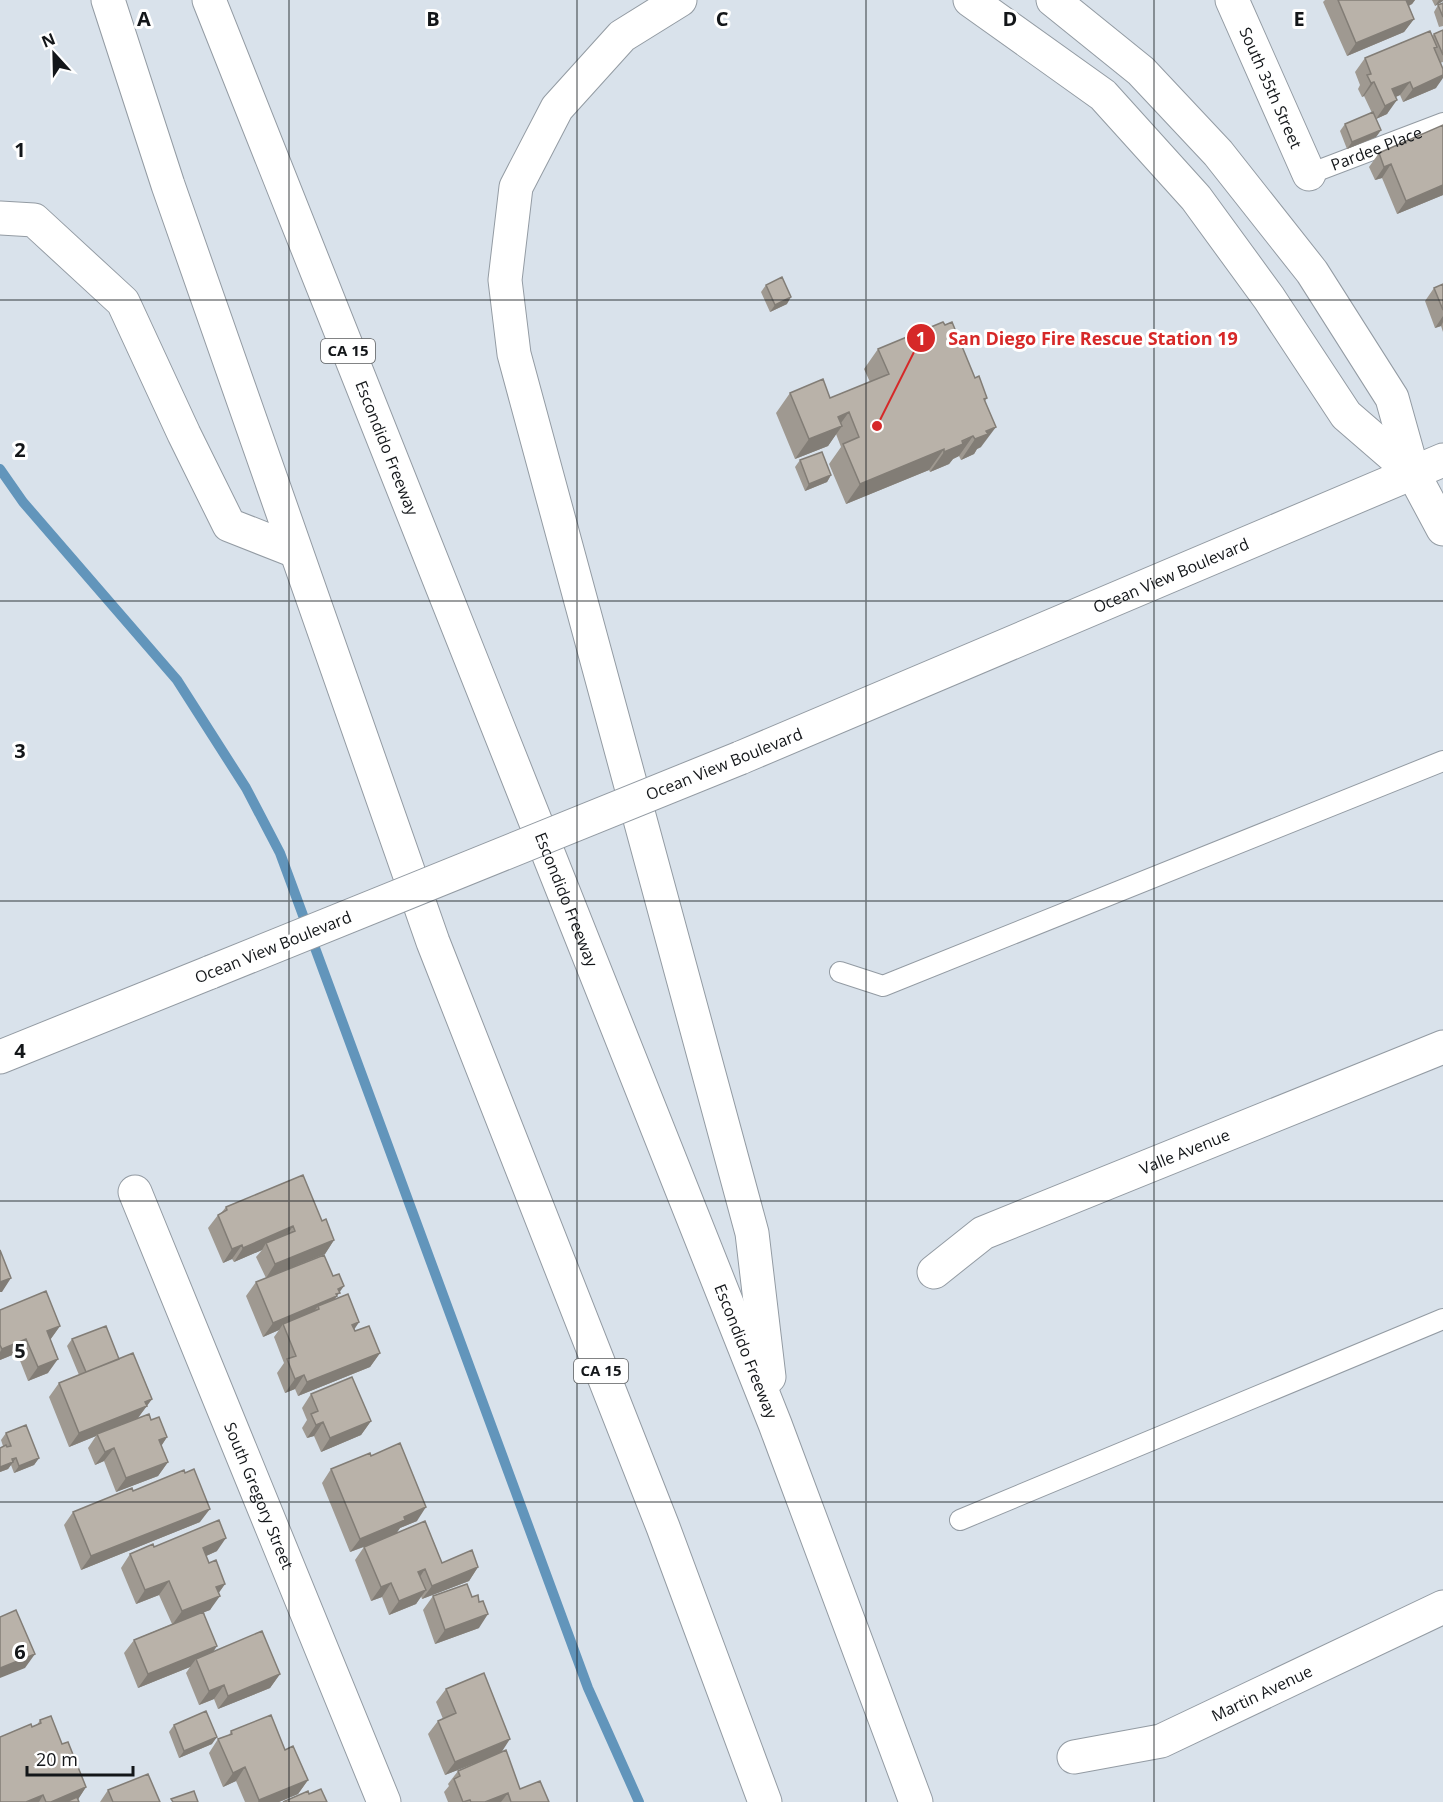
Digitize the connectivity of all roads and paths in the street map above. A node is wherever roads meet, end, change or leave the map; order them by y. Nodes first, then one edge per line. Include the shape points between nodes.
1 (108, 0) edge
2 (209, 0) edge
3 (680, 0) edge
4 (970, 0) edge
5 (1053, 0) edge
6 (1232, 0) edge
7 (1443, 123) edge
8 (1309, 174) joint
9 (0, 218) edge
10 (1443, 460) edge
11 (1413, 473) junction
12 (1443, 529) edge
13 (295, 551) junction
14 (1443, 761) edge
15 (840, 972) dead end
16 (1443, 1047) edge
17 (0, 1058) edge
18 (135, 1192) dead end
19 (934, 1272) dead end
20 (1443, 1318) edge
21 (775, 1424) junction
22 (960, 1520) dead end
23 (1443, 1607) edge
24 (1074, 1756) dead end
25 (384, 1802) edge
26 (765, 1802) edge
27 (916, 1802) edge

1 - 13 main road, CA 15
2 - 21 main road, Escondido Freeway / CA 15
3 - 21 main road via 622,36 557,108 516,187 505,279 514,354 752,1233
4 - 11 main road via 1103,95 1196,198 1269,298 1346,415
5 - 11 main road via 1148,79 1218,153 1312,272 1392,398
6 - 8 main road, South 35th Street
7 - 8 lane, Pardee Place
9 - 13 main road via 34,220 123,302 229,525
10 - 11 main road, Ocean View Boulevard
11 - 12 main road
11 - 17 main road, Ocean View Boulevard, bridge via 740,758
13 - 26 main road, CA 15 via 433,942 663,1527
14 - 15 lane via 883,986
16 - 19 main road, Valle Avenue via 983,1233
18 - 25 main road, South Gregory Street
20 - 22 lane
21 - 27 main road, Escondido Freeway / CA 15
23 - 24 main road, Martin Avenue via 1161,1742

